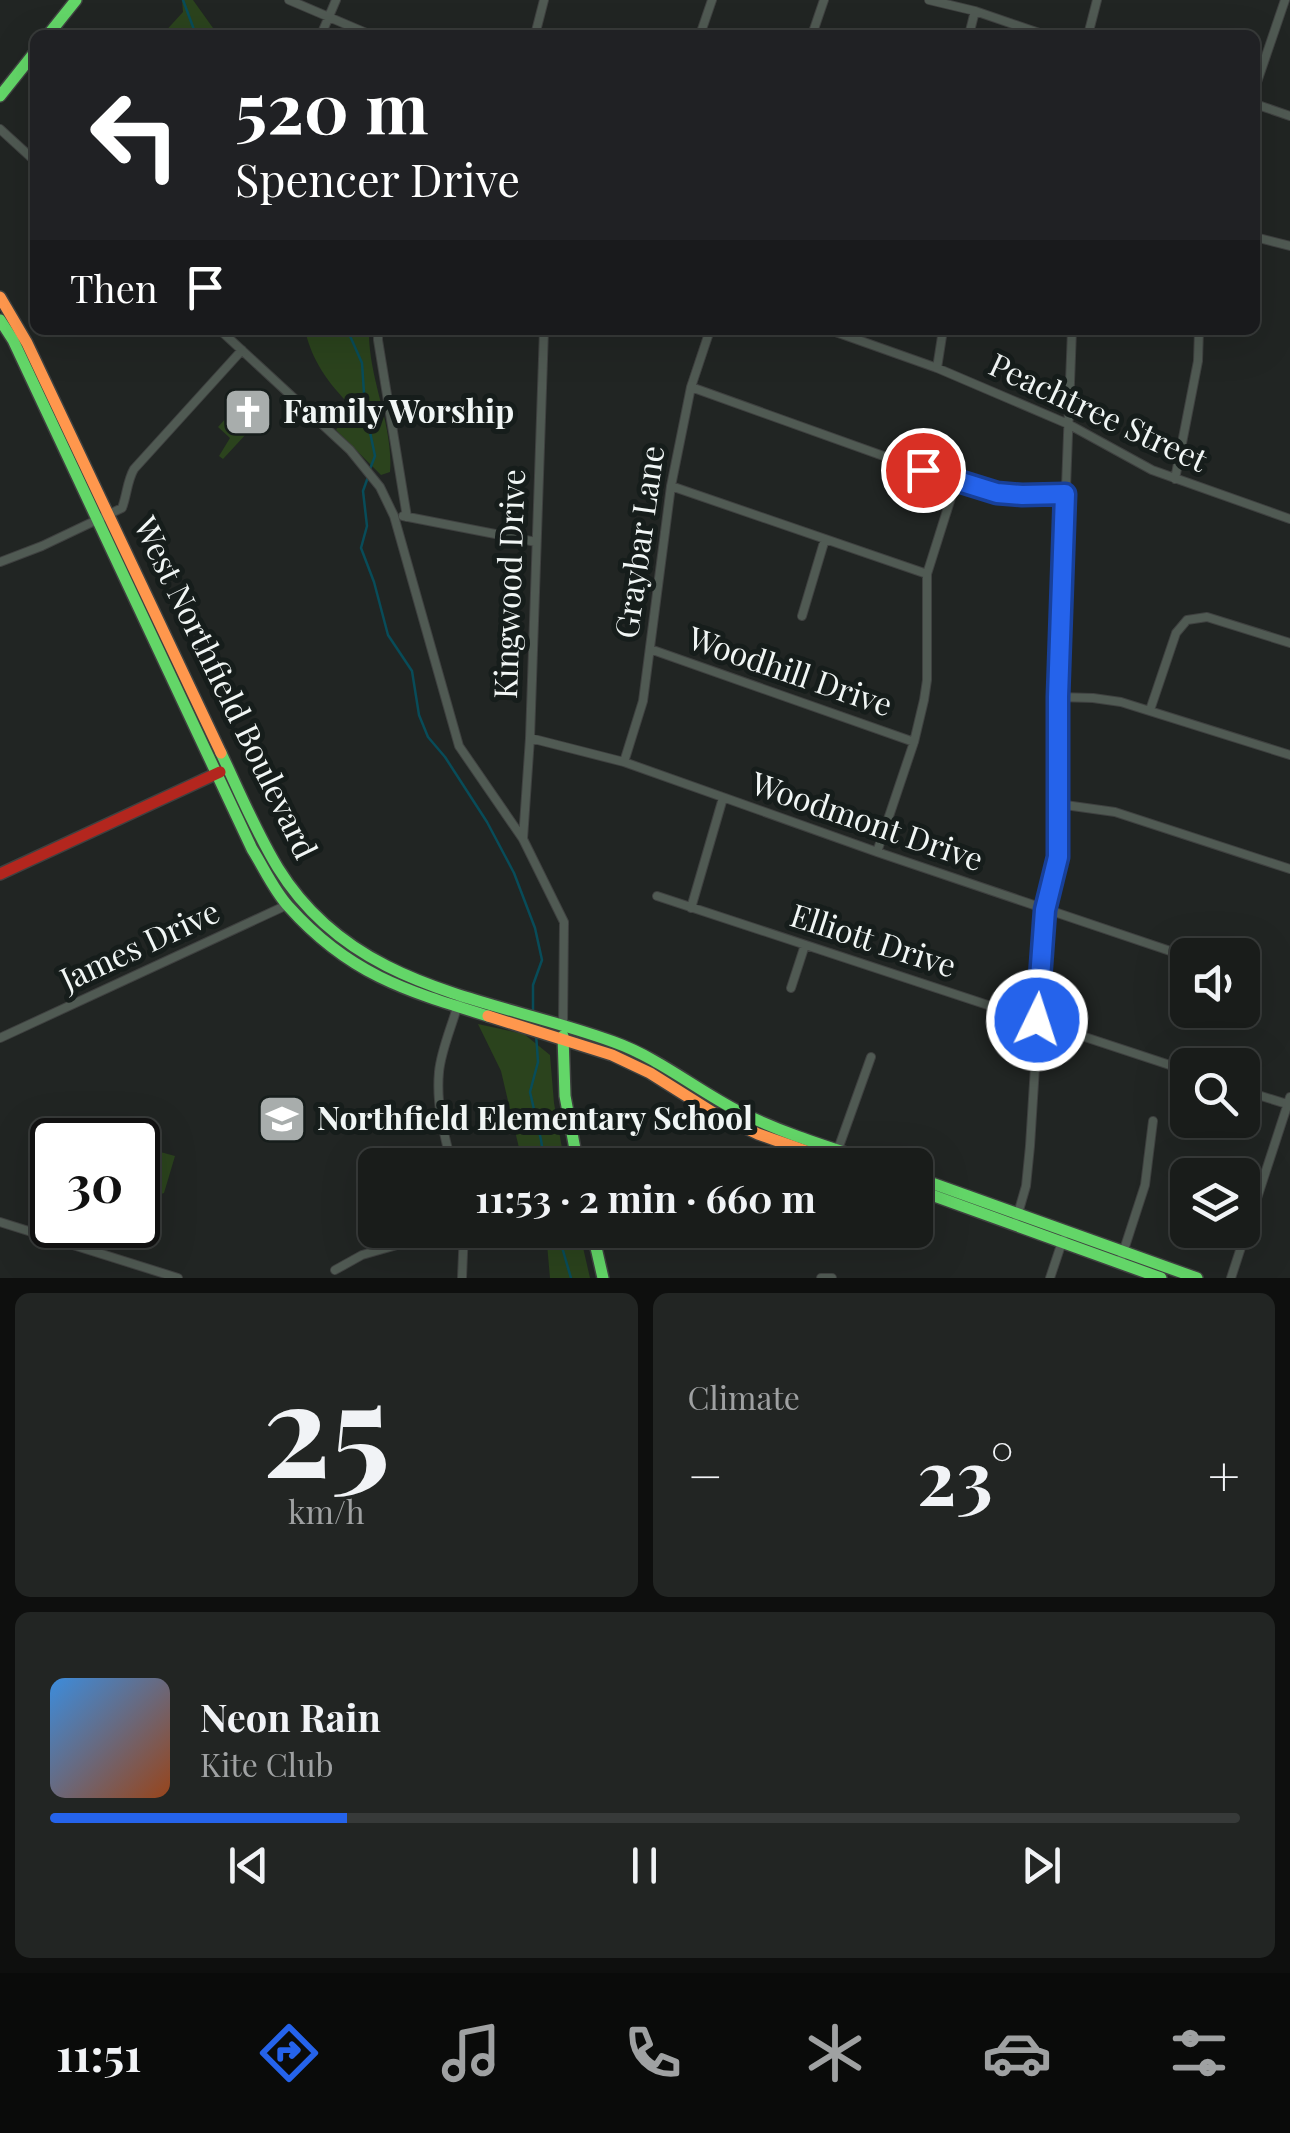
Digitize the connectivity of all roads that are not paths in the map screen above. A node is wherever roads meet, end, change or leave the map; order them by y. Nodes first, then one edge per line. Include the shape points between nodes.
1 (76, 0) edge
2 (289, 0) edge
3 (336, 0) edge
4 (544, 0) edge
5 (712, 0) edge
6 (824, 0) edge
7 (930, 0) edge
8 (1098, 0) edge
9 (1285, 0) edge
10 (975, 12) junction
11 (329, 17) junction
12 (52, 30) edge
13 (322, 30) edge
14 (359, 30) edge
15 (537, 30) edge
16 (702, 30) edge
17 (814, 30) edge
18 (970, 30) edge
19 (1031, 30) edge
20 (1089, 30) edge
21 (30, 58) edge
22 (1260, 73) edge
23 (0, 96) edge
24 (1260, 106) edge
25 (1290, 116) edge
26 (0, 129) edge
27 (30, 156) edge
28 (1260, 238) edge
29 (1290, 246) edge
30 (0, 297) edge
31 (0, 320) edge
32 (226, 335) edge
33 (378, 335) edge
34 (544, 335) edge
35 (708, 335) edge
36 (844, 335) edge
37 (942, 335) edge
38 (1072, 335) edge
39 (1198, 335) edge
40 (242, 350) junction
41 (937, 368) junction
42 (691, 387) junction
43 (1068, 424) junction
44 (1175, 479) junction
45 (956, 482) junction
46 (671, 486) junction
47 (1065, 494) junction
48 (394, 516) junction
49 (407, 517) junction
50 (104, 518) junction
51 (1290, 519) edge
52 (825, 539) junction
53 (536, 542) junction
54 (0, 562) edge
55 (927, 574) junction
56 (802, 616) dead end
57 (1290, 643) edge
58 (650, 650) junction
59 (1058, 697) junction
60 (1150, 710) junction
61 (530, 738) junction
62 (914, 742) junction
63 (1290, 755) edge
64 (624, 762) junction
65 (222, 771) junction
66 (724, 798) junction
67 (1058, 804) junction
68 (523, 839) junction
69 (877, 852) junction
70 (1290, 869) edge
71 (0, 874) edge
72 (656, 896) dead end
73 (299, 897) junction
74 (287, 904) junction
75 (691, 908) junction
76 (1045, 910) junction
77 (805, 945) junction
78 (1170, 951) edge
79 (791, 988) dead end
80 (459, 1001) junction
81 (1037, 1020) junction
82 (563, 1032) junction
83 (0, 1038) edge
84 (871, 1057) dead end
85 (1170, 1065) edge
86 (1260, 1095) edge
87 (1289, 1103) edge
88 (1153, 1121) dead end
89 (448, 1148) edge
90 (575, 1148) edge
91 (818, 1148) edge
92 (842, 1148) edge
93 (933, 1184) edge
94 (933, 1194) edge
95 (1016, 1219) junction
96 (0, 1222) edge
97 (1064, 1236) junction
98 (386, 1248) edge
99 (464, 1248) edge
100 (596, 1248) edge
101 (1122, 1257) junction
102 (336, 1270) dead end
103 (178, 1278) edge
104 (462, 1278) edge
105 (603, 1278) edge
106 (821, 1278) edge
107 (832, 1278) edge
108 (1050, 1278) edge
109 (1161, 1278) edge
110 (1198, 1278) edge
111 (1231, 1278) edge

1 - 12 main road
2 - 11 street
3 - 11 street
4 - 15 street
5 - 16 street
6 - 17 street
7 - 10 street
8 - 20 street
9 - 22 street
10 - 18 street
10 - 19 street
11 - 13 street
11 - 14 street
21 - 23 main road
24 - 25 street
26 - 27 street
28 - 29 street
30 - 50 main road, West Northfield Boulevard
31 - 50 main road, West Northfield Boulevard
32 - 40 street
33 - 49 street
34 - 53 street, Kingwood Drive
35 - 42 street, Graybar Lane
36 - 41 street, Peachtree Street
37 - 41 street
38 - 43 street
39 - 44 street
40 - 48 street via 350,450
40 - 50 street via 134,469 122,508
41 - 43 street, Peachtree Street
42 - 45 street
42 - 46 street, Graybar Lane
43 - 44 street, Peachtree Street
43 - 47 street
44 - 51 street, Peachtree Street
45 - 47 street via 997,493
45 - 55 street
46 - 52 street
46 - 58 street, Graybar Lane
47 - 59 street
48 - 49 street
48 - 68 street via 459,746
49 - 53 street
50 - 54 street
50 - 65 main road, West Northfield Boulevard
52 - 55 street
52 - 56 street
53 - 61 street, Kingwood Drive
55 - 62 street via 927,680
57 - 60 street via 1207,617 1187,620
58 - 62 street, Woodhill Drive
58 - 64 street, Graybar Lane via 644,700
59 - 60 street
59 - 67 street
60 - 63 street
61 - 64 street, Woodmont Drive
61 - 68 street, Kingwood Drive
62 - 69 street
64 - 66 street, Woodmont Drive
65 - 71 main road
65 - 73 main road, West Northfield Boulevard
65 - 74 main road, West Northfield Boulevard via 252,849
66 - 69 street, Woodmont Drive
66 - 75 street
67 - 70 street via 1116,812
67 - 76 street via 1058,857
68 - 82 street via 564,922
69 - 76 street, Woodmont Drive
72 - 75 street, Elliott Drive
73 - 74 street, James Drive
73 - 80 main road, West Northfield Boulevard via 345,943
74 - 80 main road, West Northfield Boulevard via 329,946 369,973 410,992
74 - 83 street, James Drive
75 - 77 street, Elliott Drive
76 - 78 street, Woodmont Drive
76 - 81 street
77 - 79 street
77 - 81 street, Elliott Drive
80 - 82 main road, West Northfield Boulevard
80 - 89 street via 439,1070
81 - 85 street, Elliott Drive
81 - 95 street via 1026,1186
82 - 90 main road
82 - 91 main road, West Northfield Boulevard via 646,1057
84 - 92 street
86 - 87 street
87 - 111 street
88 - 101 street via 1145,1186
93 - 95 main road
94 - 95 main road
95 - 97 main road
96 - 103 street
97 - 101 main road
97 - 108 street
98 - 102 street
99 - 104 street
100 - 105 main road
101 - 109 main road
101 - 110 main road
106 - 107 street

